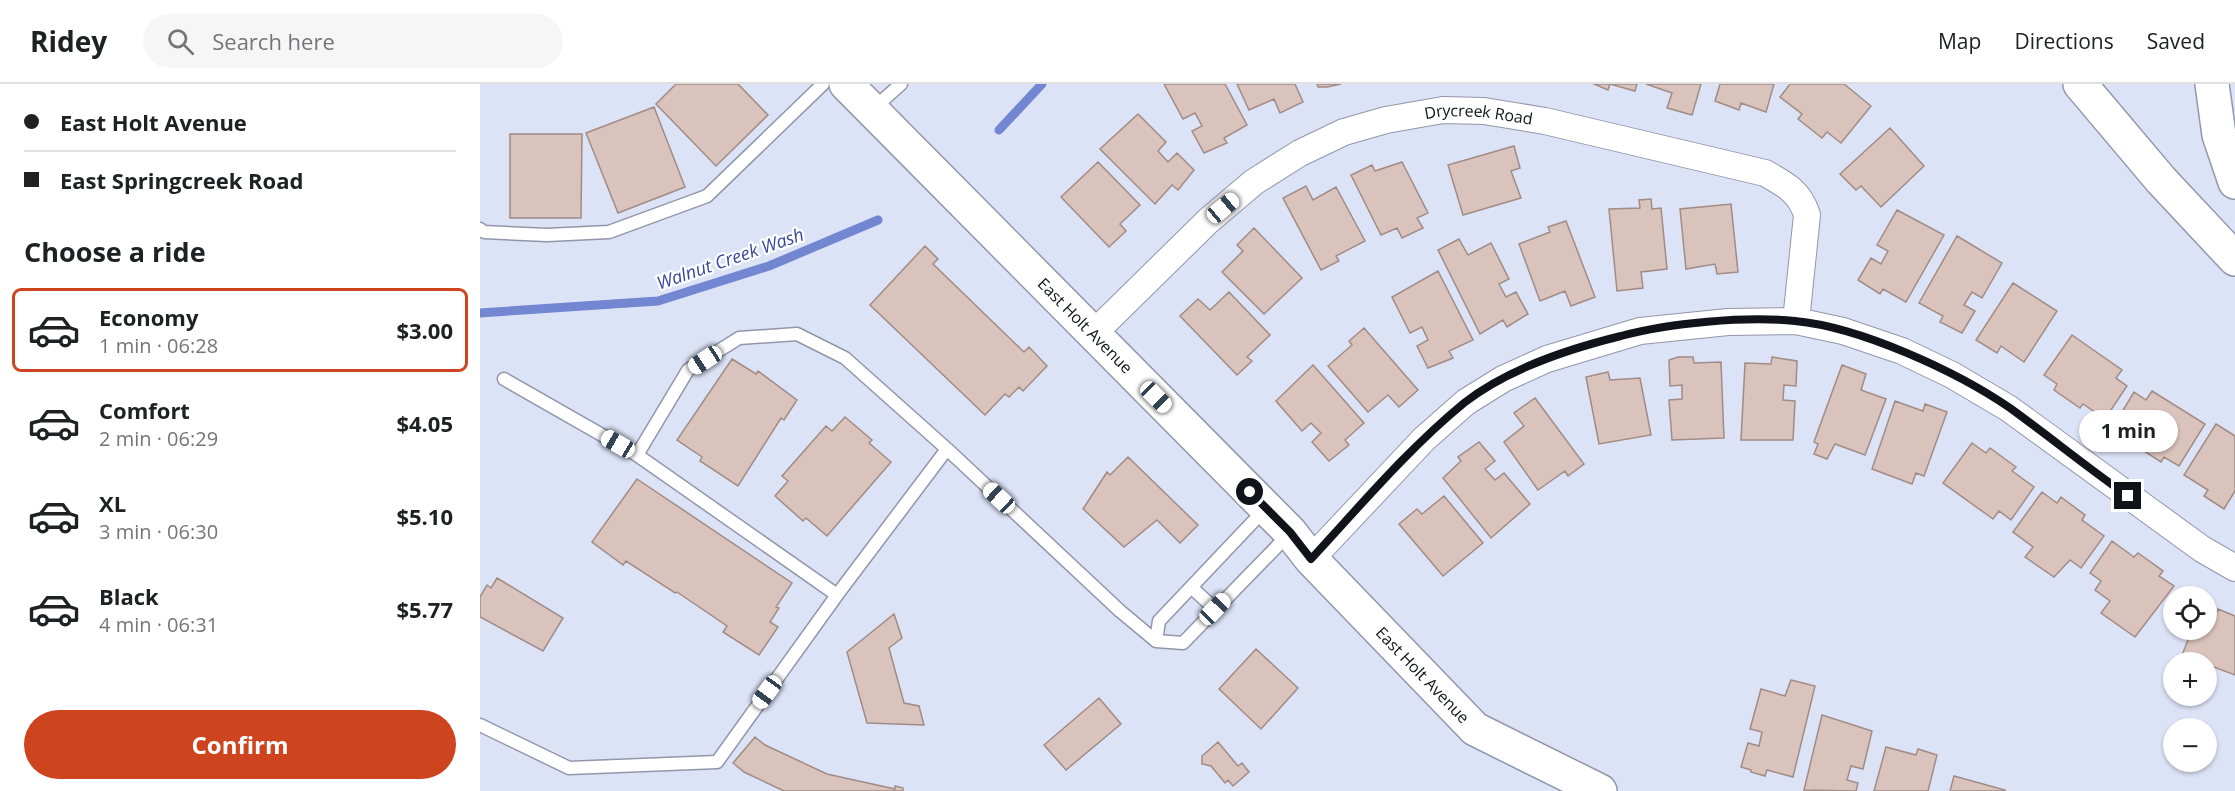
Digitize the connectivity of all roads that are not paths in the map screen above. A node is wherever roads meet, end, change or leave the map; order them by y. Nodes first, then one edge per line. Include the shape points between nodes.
1 (823, 84) edge
2 (846, 84) edge
3 (901, 84) edge
4 (2080, 84) edge
5 (2212, 84) edge
6 (872, 109) junction
7 (2235, 182) edge
8 (480, 229) edge
9 (2235, 259) edge
10 (1796, 321) junction
11 (1093, 334) junction
12 (504, 379) dead end
13 (947, 449) junction
14 (637, 455) junction
15 (1266, 508) junction
16 (1290, 532) junction
17 (1311, 559) junction
18 (2235, 568) edge
19 (1191, 587) junction
20 (837, 595) junction
21 (1215, 609) junction
22 (1156, 641) junction
23 (480, 725) edge
24 (1600, 791) edge

1 - 8 lane via 707,196 609,232 547,235
2 - 6 main road, East Holt Avenue
3 - 6 lane
4 - 9 main road via 2161,180
5 - 7 main road via 2219,135
6 - 11 main road, East Holt Avenue
10 - 11 street, Drycreek Road via 1807,215 1791,187 1765,172 1545,121 1484,111 1443,110 1344,132 1300,153 1254,182 1208,221
10 - 17 street via 1728,322 1640,331 1547,359 1503,379 1466,402 1424,439
10 - 18 street via 1843,331 1902,351 1952,375 2008,408 2202,549
11 - 15 main road, East Holt Avenue
12 - 14 lane
13 - 14 lane via 845,358 797,334 739,338 688,370
13 - 20 lane
13 - 22 lane
14 - 20 lane
15 - 16 main road, East Holt Avenue
15 - 19 lane
16 - 17 main road, East Holt Avenue
16 - 21 lane
17 - 24 main road, East Holt Avenue via 1475,729
19 - 21 lane
19 - 22 lane via 1159,621
20 - 23 lane via 717,762 569,768
21 - 22 lane via 1183,643

